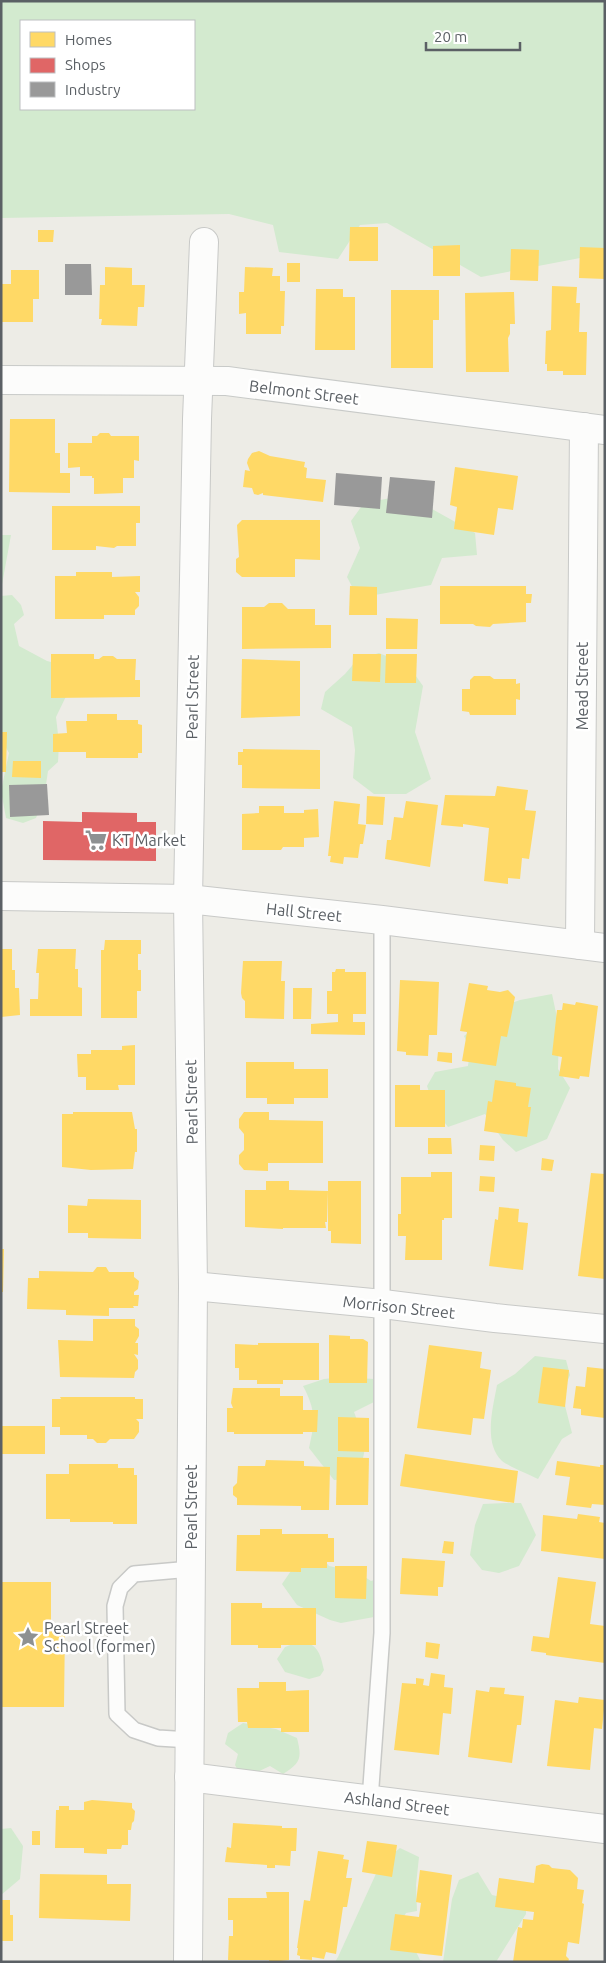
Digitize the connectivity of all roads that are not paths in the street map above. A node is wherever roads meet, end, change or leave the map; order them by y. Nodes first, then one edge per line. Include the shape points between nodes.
1 (204, 242) dead end
2 (1, 380) edge
3 (200, 380) junction
4 (595, 428) edge
5 (1, 896) edge
6 (188, 900) junction
7 (382, 920) junction
8 (592, 947) edge
9 (193, 1286) junction
10 (383, 1304) junction
11 (605, 1329) edge
12 (191, 1569) junction
13 (190, 1740) junction
14 (189, 1777) junction
15 (370, 1800) junction
16 (605, 1829) edge
17 (188, 1962) edge

1 - 3 street, Pearl Street
2 - 3 street, Belmont Street
3 - 4 street, Belmont Street
3 - 6 street, Pearl Street
4 - 8 street, Mead Street
5 - 6 street, Hall Street
6 - 7 street, Hall Street
6 - 9 street, Pearl Street
7 - 8 street, Hall Street
7 - 10 lane
9 - 10 street, Morrison Street
9 - 12 street, Pearl Street
10 - 11 street, Morrison Street
10 - 15 lane via 382,1633
12 - 13 street, Pearl Street
12 - 13 lane via 134,1574 120,1588 115,1606 117,1714 134,1730 158,1738
13 - 14 street, Pearl Street
14 - 15 street, Ashland Street
14 - 17 street, Pearl Street
15 - 16 street, Ashland Street

